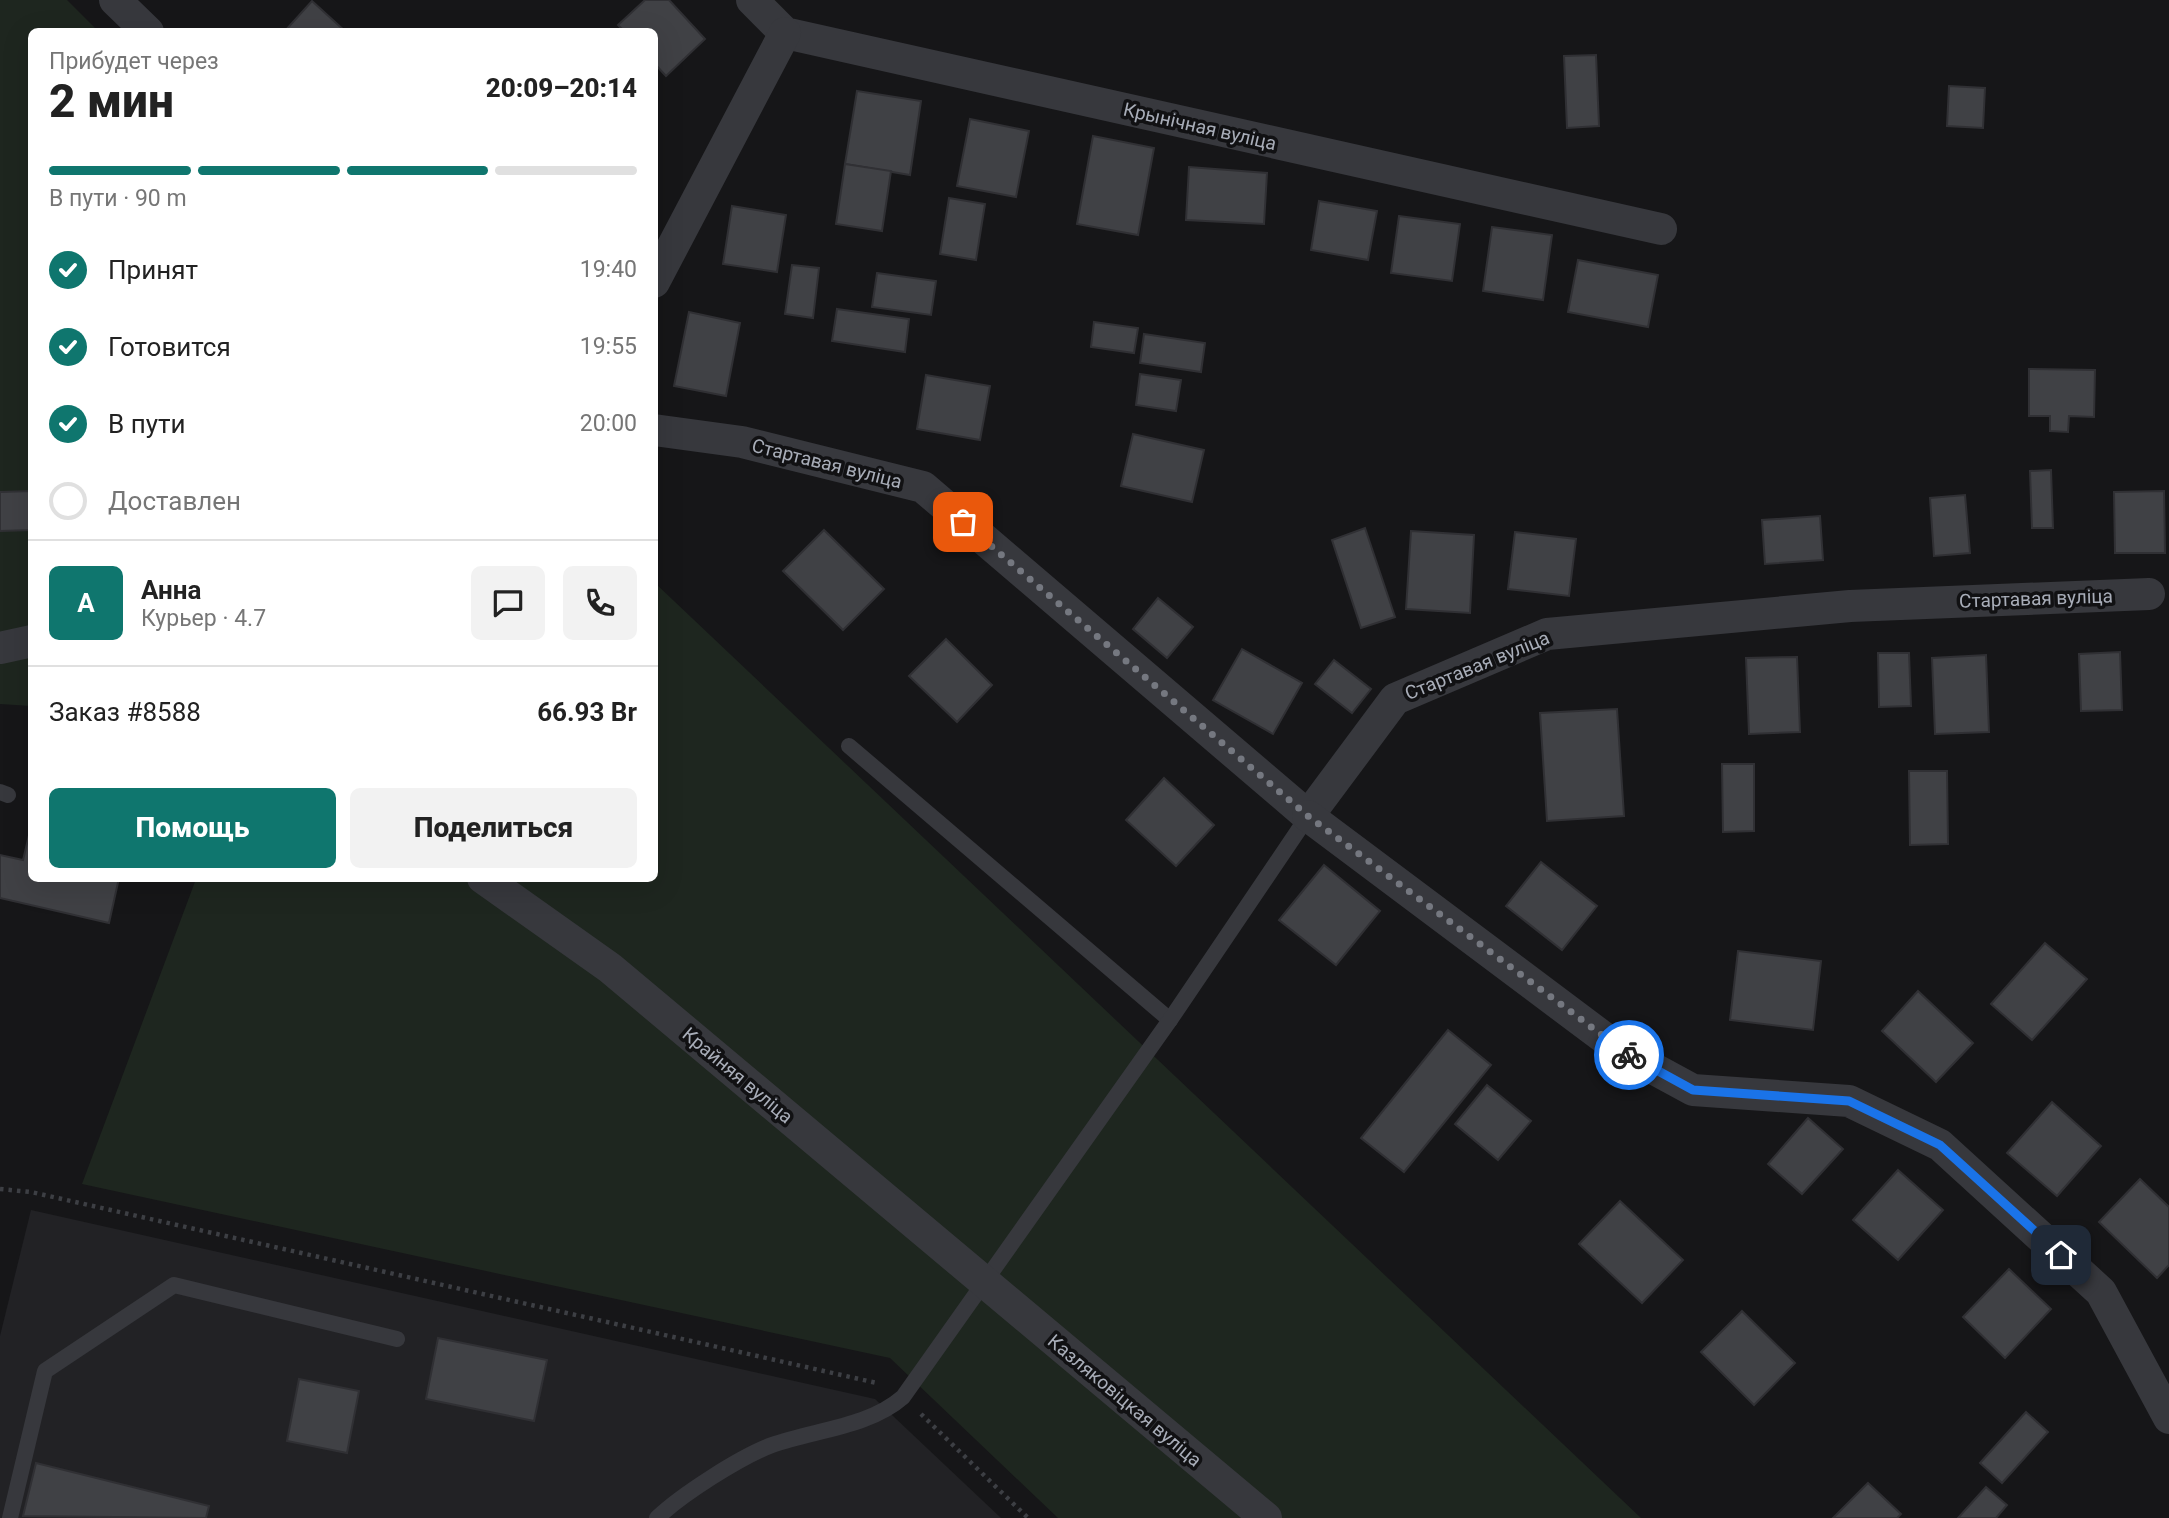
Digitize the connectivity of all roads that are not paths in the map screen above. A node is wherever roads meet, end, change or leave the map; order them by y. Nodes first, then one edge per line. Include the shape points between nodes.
1 (115, 0) edge
2 (752, 0) edge
3 (144, 28) edge
4 (785, 33) junction
5 (1661, 229) dead end
6 (658, 274) edge
7 (658, 431) edge
8 (2149, 594) dead end
9 (28, 642) edge
10 (0, 648) edge
11 (849, 746) dead end
12 (1308, 816) junction
13 (489, 882) edge
14 (1170, 1020) junction
15 (984, 1283) junction
16 (397, 1339) dead end
17 (2169, 1418) edge
18 (10, 1518) edge
19 (657, 1518) edge
20 (1266, 1518) edge

1 - 3 street
2 - 4 street
4 - 5 street, Крынічная вуліца
4 - 6 street
7 - 12 street, Стартавая вуліца via 742,442 923,487
8 - 12 street, Стартавая вуліца via 1850,606 1547,634 1395,699
9 - 10 street
11 - 14 lane
12 - 14 lane
12 - 17 street via 1623,1052 1693,1090 1849,1101 1940,1145 2101,1292
13 - 15 street, Крайняя вуліца via 610,968
14 - 15 lane
15 - 19 lane via 903,1397 887,1411 769,1446 677,1499
15 - 20 street, Казляковіцкая вуліца
16 - 18 lane via 174,1285 45,1371

